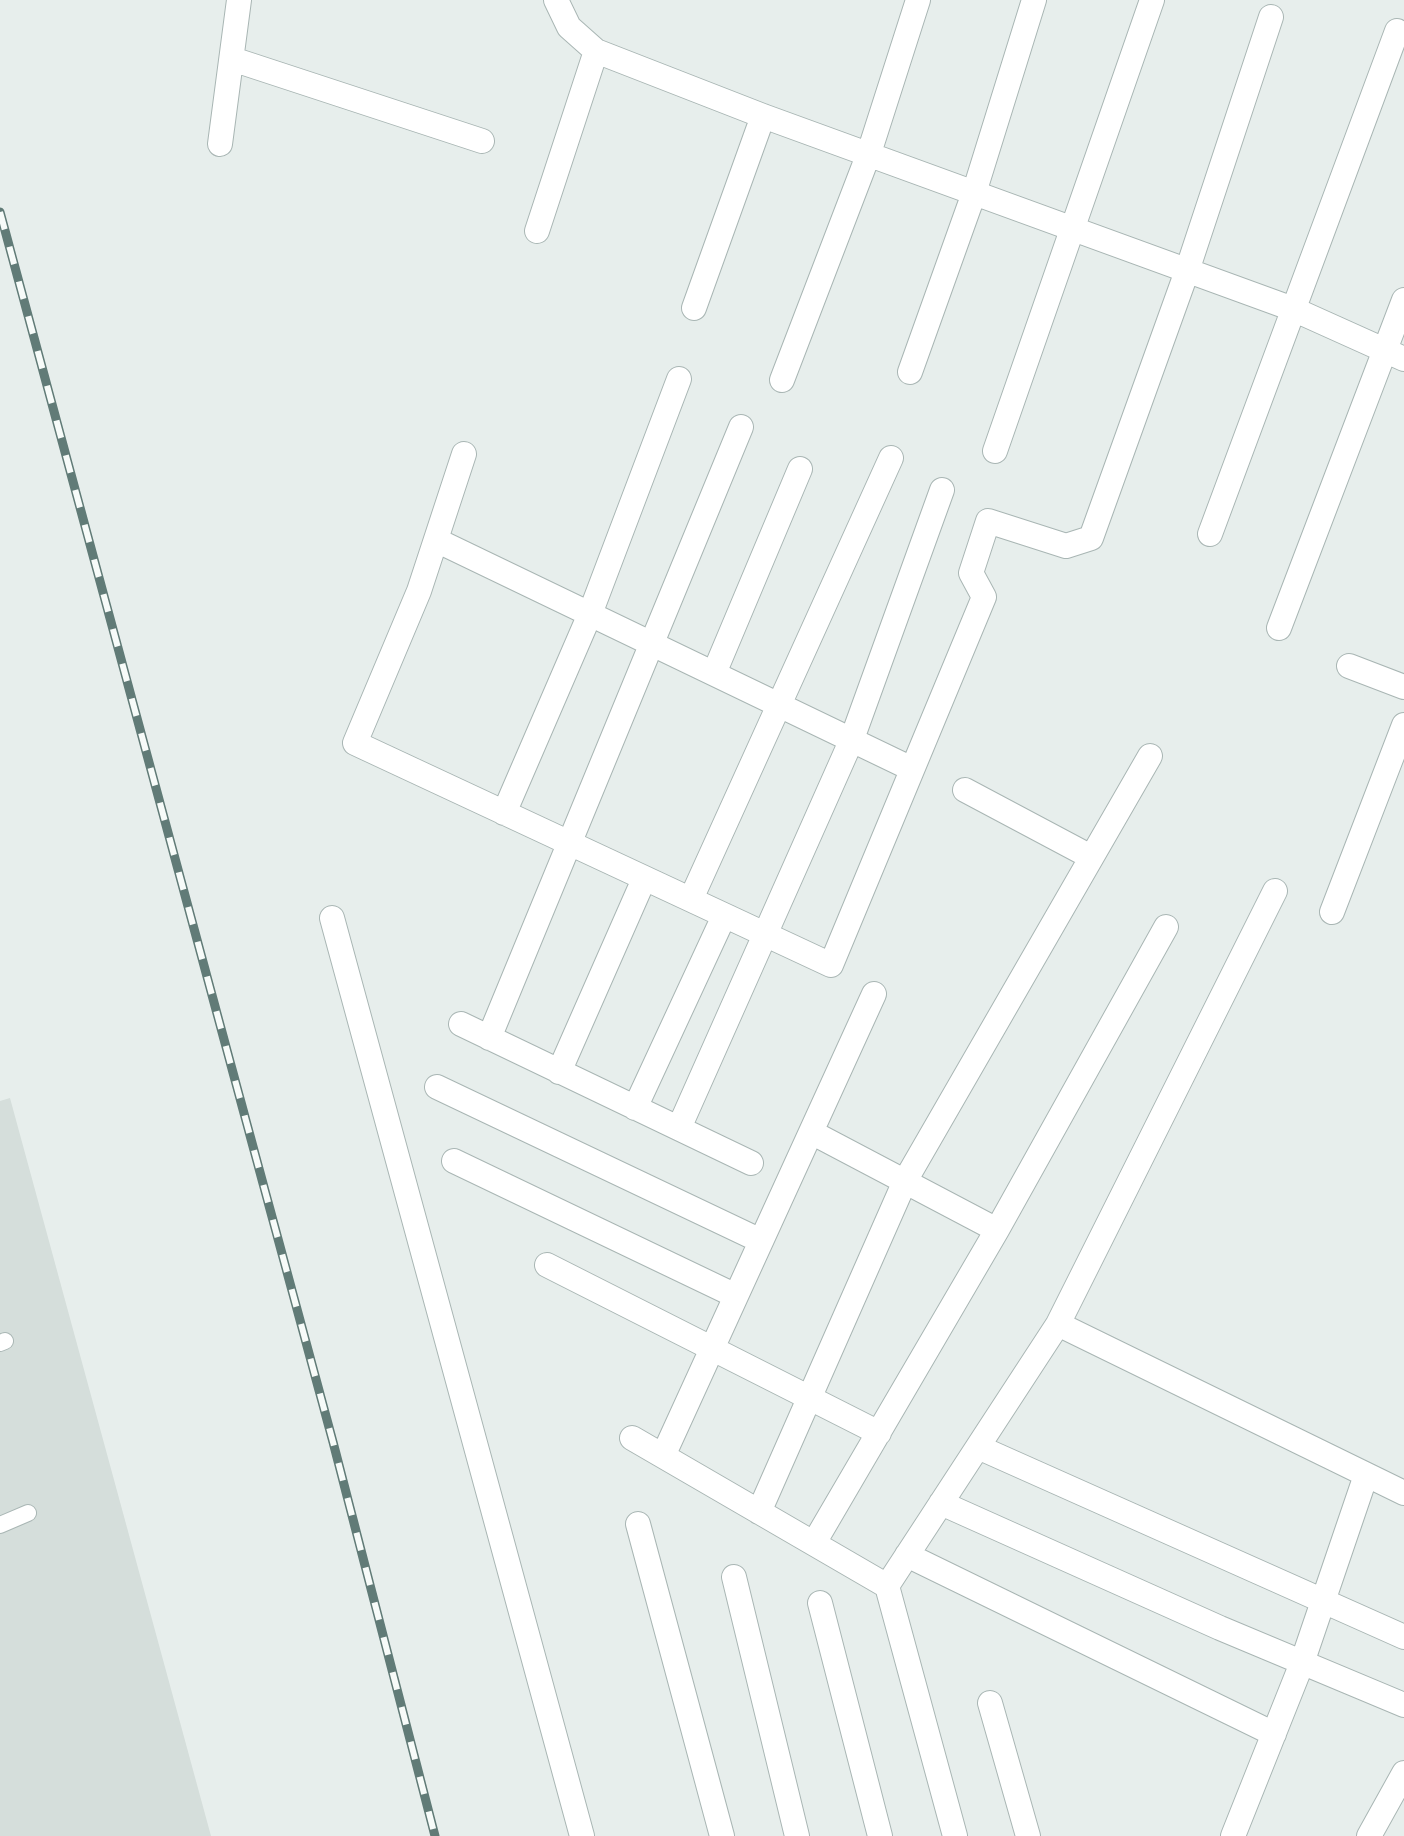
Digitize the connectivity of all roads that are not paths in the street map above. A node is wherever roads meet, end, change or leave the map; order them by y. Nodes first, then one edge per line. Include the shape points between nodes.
1 (239, 0) edge
2 (556, 0) edge
3 (918, 0) edge
4 (1034, 0) edge
5 (1152, 0) edge
6 (1271, 17) dead end
7 (1397, 31) dead end
8 (596, 51) junction
9 (232, 59) junction
10 (763, 116) junction
11 (482, 141) dead end
12 (220, 144) dead end
13 (869, 153) junction
14 (974, 193) junction
15 (1075, 230) junction
16 (537, 231) dead end
17 (1187, 271) junction
18 (1404, 300) edge
19 (694, 308) dead end
20 (1293, 309) junction
21 (1394, 355) edge
22 (910, 372) dead end
23 (679, 379) dead end
24 (782, 380) dead end
25 (741, 427) dead end
26 (995, 451) dead end
27 (464, 454) dead end
28 (891, 458) dead end
29 (800, 469) dead end
30 (942, 490) dead end
31 (1210, 534) dead end
32 (436, 540) junction
33 (590, 614) junction
34 (1279, 628) dead end
35 (654, 645) junction
36 (1349, 666) dead end
37 (715, 671) junction
38 (1404, 687) edge
39 (780, 705) junction
40 (1404, 725) edge
41 (852, 739) junction
42 (1150, 756) dead end
43 (912, 769) junction
44 (965, 790) dead end
45 (504, 813) junction
46 (570, 843) junction
47 (1091, 857) junction
48 (644, 879) junction
49 (1275, 891) dead end
50 (691, 899) junction
51 (1332, 912) dead end
52 (724, 916) junction
53 (332, 918) dead end
54 (1166, 927) dead end
55 (765, 937) junction
56 (874, 994) dead end
57 (461, 1024) dead end
58 (489, 1038) junction
59 (559, 1072) junction
60 (437, 1087) dead end
61 (635, 1108) junction
62 (679, 1128) junction
63 (811, 1132) junction
64 (454, 1161) dead end
65 (751, 1163) dead end
66 (905, 1181) junction
67 (997, 1230) junction
68 (761, 1241) junction
69 (547, 1265) dead end
70 (736, 1296) junction
71 (1058, 1324) junction
72 (712, 1347) junction
73 (810, 1397) junction
74 (879, 1433) junction
75 (632, 1438) dead end
76 (978, 1447) junction
77 (663, 1456) junction
78 (1366, 1475) junction
79 (1404, 1493) edge
80 (941, 1503) junction
81 (759, 1512) junction
82 (28, 1513) dead end
83 (638, 1524) dead end
84 (0, 1525) edge
85 (814, 1543) junction
86 (907, 1555) junction
87 (734, 1577) dead end
88 (887, 1586) junction
89 (1323, 1601) junction
90 (820, 1603) dead end
91 (1404, 1637) edge
92 (1302, 1663) junction
93 (990, 1703) dead end
94 (1404, 1705) edge
95 (1274, 1734) junction
96 (1404, 1773) edge
97 (582, 1836) edge
98 (722, 1836) edge
99 (797, 1836) edge
100 (880, 1836) edge
101 (955, 1836) edge
102 (1028, 1836) edge
103 (1233, 1836) edge
104 (1369, 1836) edge

1 - 9 street
2 - 8 street via 569,27
3 - 13 street
4 - 14 street
5 - 15 street
6 - 17 street
7 - 20 street
8 - 10 street
8 - 16 street
9 - 11 street
9 - 12 street
10 - 13 street
10 - 19 street
13 - 14 street
13 - 24 street
14 - 15 street
14 - 22 street
15 - 17 street
15 - 26 street
17 - 20 street
17 - 43 street via 1091,538 1066,546 988,521 971,573 984,597
18 - 21 street
20 - 21 street
20 - 31 street
21 - 34 street
23 - 33 street
25 - 35 street
27 - 32 street
28 - 39 street
29 - 37 street
30 - 41 street
32 - 33 street
32 - 45 street via 355,743
33 - 35 street
33 - 45 street
35 - 37 street
35 - 46 street
36 - 38 street
37 - 39 street
39 - 41 street
39 - 50 street
40 - 51 street
41 - 43 street
41 - 55 street
42 - 47 street
43 - 55 street via 831,965
44 - 47 street
45 - 46 street
46 - 48 street
46 - 58 street
47 - 66 street
48 - 50 street
48 - 59 street
49 - 71 street
50 - 52 street
52 - 55 street
52 - 61 street
53 - 97 street
54 - 67 street
55 - 62 street
56 - 63 street
57 - 58 street
58 - 59 street
59 - 61 street
60 - 68 street
61 - 62 street
62 - 65 street
63 - 66 street
63 - 68 street
64 - 70 street
66 - 67 street
66 - 73 street
67 - 74 street
68 - 70 street
69 - 72 street
70 - 72 street
71 - 76 street
71 - 78 street
72 - 73 street
72 - 77 street
73 - 74 street
73 - 81 street
74 - 85 street
75 - 77 street
76 - 80 street
76 - 89 street
77 - 81 street
78 - 79 street
78 - 89 street
80 - 86 street
80 - 92 street
81 - 85 street
82 - 84 lane
83 - 98 street
85 - 88 street
86 - 88 street
86 - 95 street
87 - 99 street
88 - 101 street
89 - 91 street
89 - 92 street
90 - 100 street
92 - 94 street
92 - 95 street
93 - 102 street
95 - 103 street
96 - 104 street

